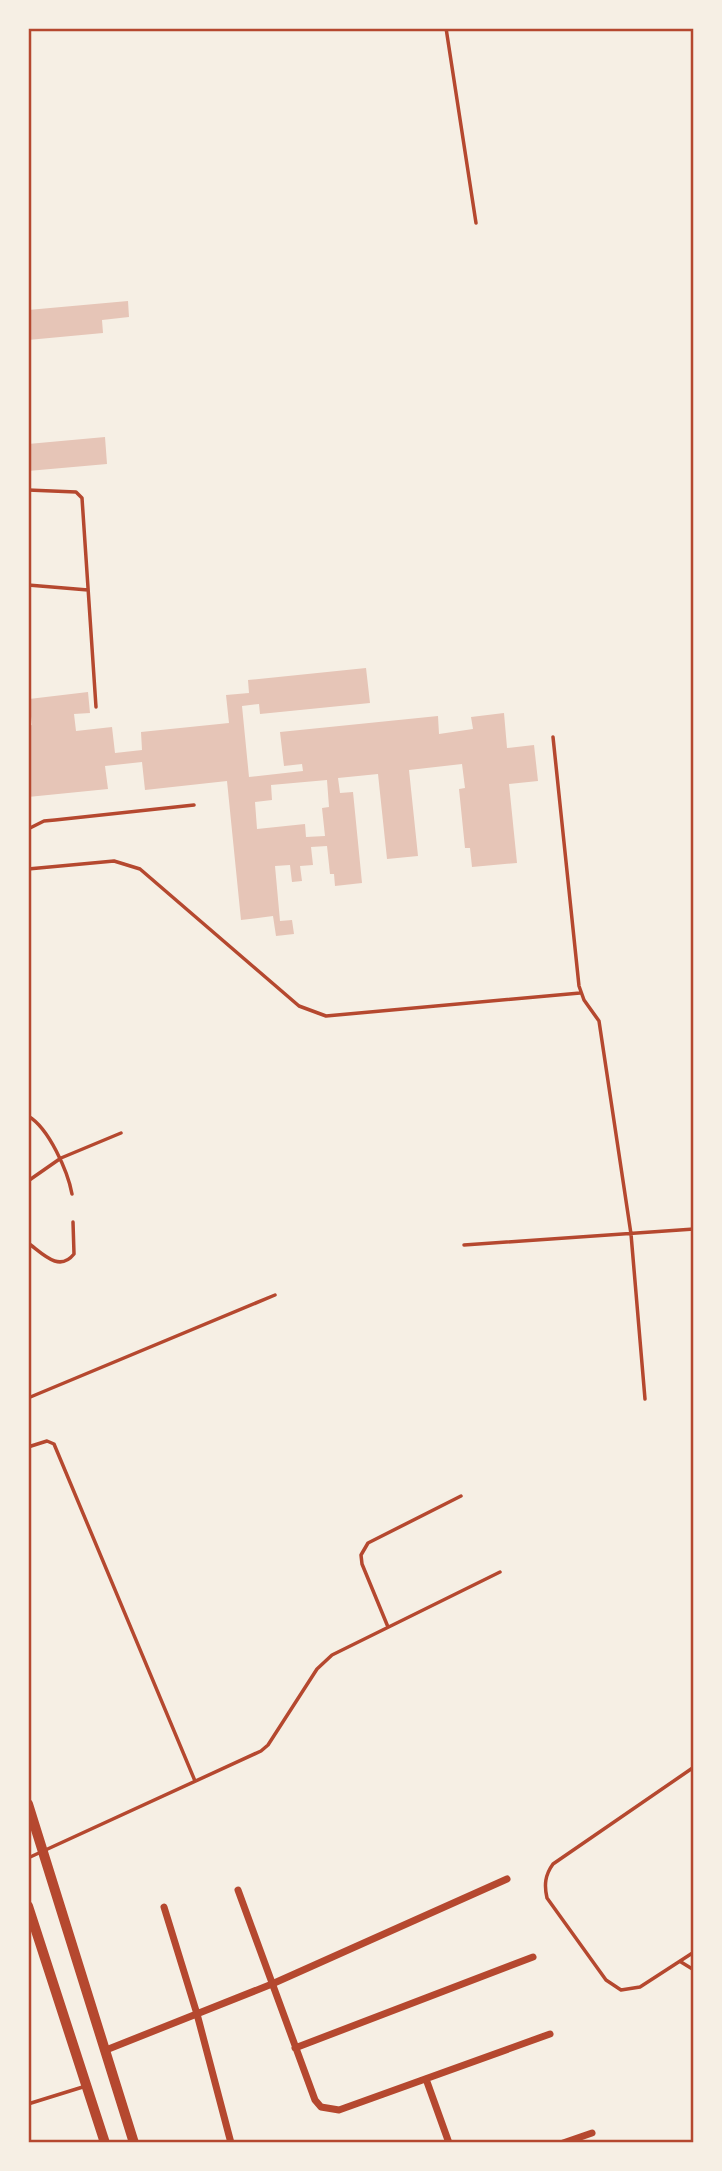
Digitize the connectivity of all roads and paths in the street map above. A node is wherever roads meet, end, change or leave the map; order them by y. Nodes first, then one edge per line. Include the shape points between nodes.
1 (446, 28) edge
2 (476, 223) dead end
3 (28, 490) edge
4 (28, 585) edge
5 (88, 590) junction
6 (96, 706) dead end
7 (554, 737) dead end
8 (194, 805) dead end
9 (28, 829) edge
10 (28, 869) edge
11 (580, 993) junction
12 (28, 1116) edge
13 (121, 1133) dead end
14 (61, 1158) junction
15 (28, 1181) edge
16 (72, 1194) dead end
17 (73, 1222) dead end
18 (694, 1229) edge
19 (631, 1234) junction
20 (28, 1242) edge
21 (464, 1244) dead end
22 (275, 1295) dead end
23 (28, 1398) edge
24 (645, 1399) dead end
25 (28, 1447) edge
26 (461, 1496) dead end
27 (500, 1572) dead end
28 (388, 1628) junction
29 (694, 1766) edge
30 (195, 1782) junction
31 (29, 1808) edge
32 (44, 1851) junction
33 (28, 1858) edge
34 (507, 1879) dead end
35 (239, 1890) dead end
36 (28, 1906) edge
37 (164, 1908) dead end
38 (694, 1952) edge
39 (533, 1957) dead end
40 (681, 1961) junction
41 (694, 1970) edge
42 (272, 1984) junction
43 (197, 2014) junction
44 (550, 2034) dead end
45 (295, 2048) junction
46 (106, 2049) junction
47 (426, 2079) junction
48 (88, 2085) junction
49 (28, 2104) edge
50 (592, 2133) dead end
51 (106, 2143) edge
52 (134, 2143) edge
53 (231, 2143) edge
54 (449, 2143) edge
55 (563, 2143) edge

1 - 2 lane
3 - 5 lane via 80,494
4 - 5 lane
5 - 6 lane
7 - 11 lane
8 - 9 lane via 44,821
10 - 11 lane via 114,861 140,869 299,1006 326,1016
11 - 19 lane via 599,1021
12 - 14 lane
13 - 14 lane
14 - 15 lane
14 - 16 lane
17 - 20 lane via 74,1254 68,1260 56,1263
18 - 19 lane
19 - 21 lane
19 - 24 lane
22 - 23 lane
25 - 30 lane via 47,1441 54,1444
26 - 28 lane via 363,1548 362,1564
27 - 28 lane
28 - 30 lane via 323,1661 261,1751
29 - 40 lane via 553,1864 545,1878 547,1898 612,1986 621,1990 640,1987
30 - 32 lane
31 - 32 main road
32 - 33 lane
32 - 46 main road
34 - 42 street
35 - 42 street
36 - 48 main road
37 - 43 street
38 - 40 lane
39 - 45 street
40 - 41 lane
42 - 43 street
42 - 45 street
43 - 46 street
43 - 53 street
44 - 47 street
45 - 47 street via 315,2100 329,2110
46 - 52 main road
47 - 54 street
48 - 49 lane
48 - 51 main road
50 - 55 street

